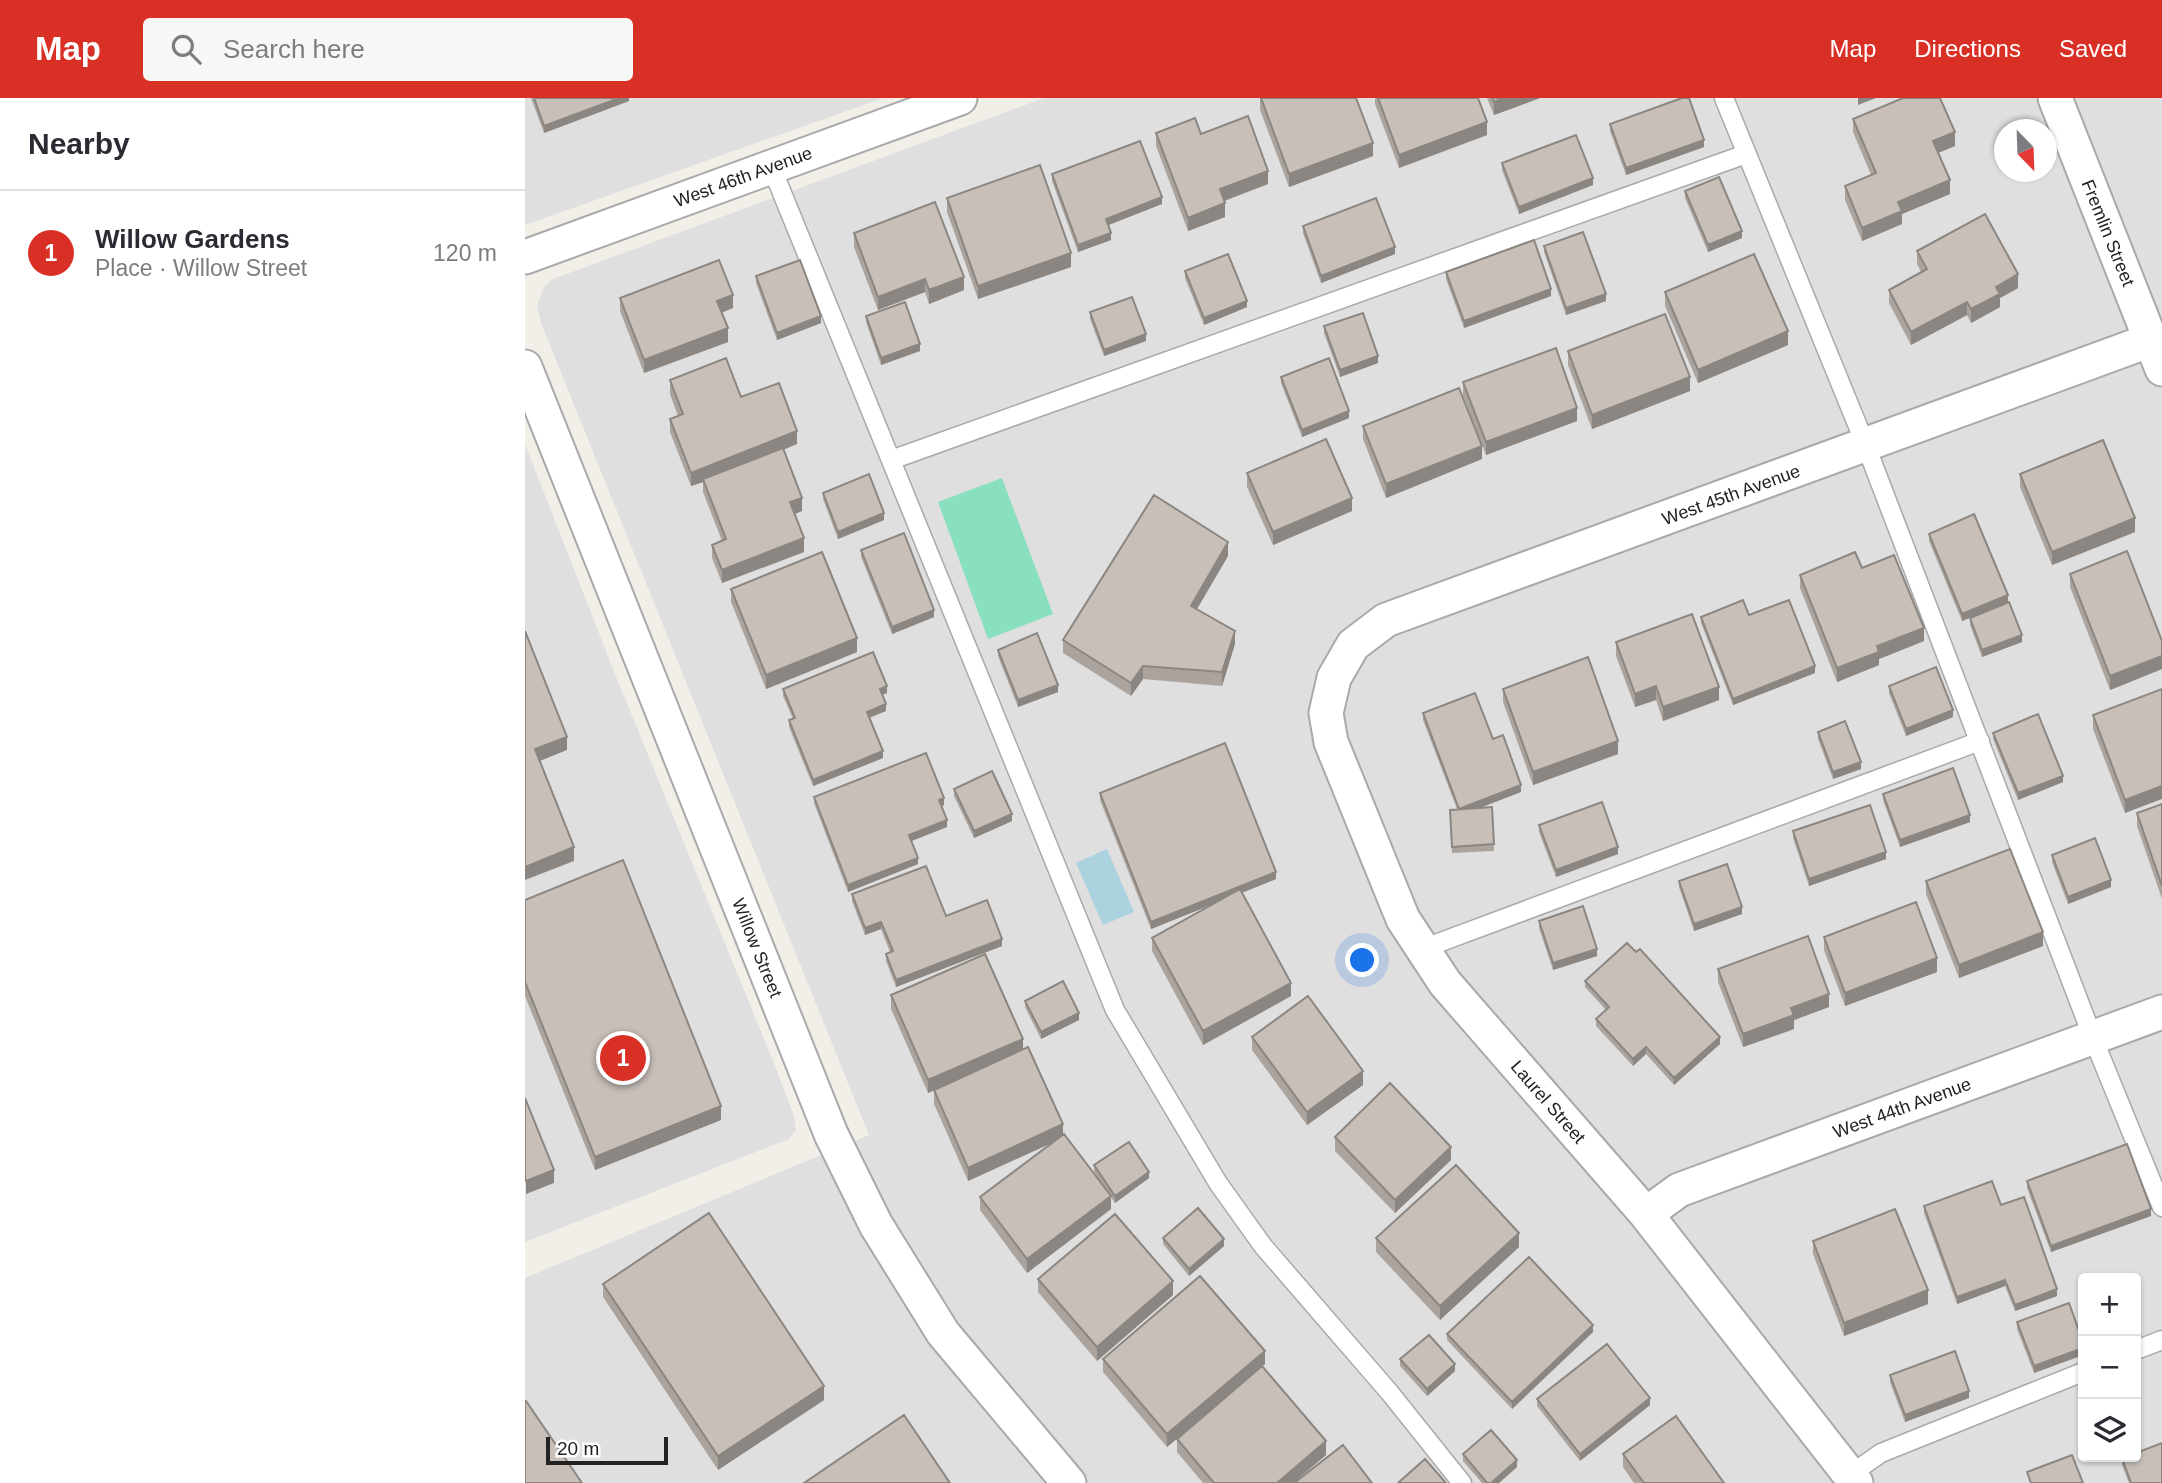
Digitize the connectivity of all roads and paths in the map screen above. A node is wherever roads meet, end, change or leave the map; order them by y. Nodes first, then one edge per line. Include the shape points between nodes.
1 (960, 98) edge
2 (1724, 98) edge
3 (2055, 98) edge
4 (1746, 154) junction
5 (772, 166) junction
6 (525, 257) edge
7 (2156, 354) edge
8 (525, 368) edge
9 (1865, 446) junction
10 (891, 460) junction
11 (1334, 678) joint
12 (1980, 741) junction
13 (1422, 949) junction
14 (2162, 1012) edge
15 (2094, 1038) junction
16 (2162, 1207) edge
17 (1646, 1213) junction
18 (2162, 1340) edge
19 (2141, 1348) edge
20 (2078, 1374) edge
21 (1853, 1479) edge
22 (1069, 1483) edge
23 (1462, 1483) edge

1 - 5 street, West 46th Avenue
2 - 4 lane
3 - 7 street, Fremlin Street
4 - 9 lane
4 - 10 lane
5 - 6 street, West 46th Avenue
5 - 10 lane
7 - 9 street, West 45th Avenue
8 - 22 street, Willow Street via 837,1145 876,1225 943,1333
9 - 11 street, West 45th Avenue via 1385,620 1353,645
9 - 12 lane
10 - 23 lane via 1115,1010 1218,1183 1256,1235
11 - 13 street, Laurel Street via 1326,713 1331,742 1403,919
12 - 13 lane
12 - 15 lane
13 - 17 street, Laurel Street via 1445,983
14 - 15 street, West 44th Avenue
15 - 16 lane
15 - 17 street, West 44th Avenue via 1679,1190
17 - 21 street, Laurel Street
18 - 19 lane
20 - 21 lane via 1881,1453

